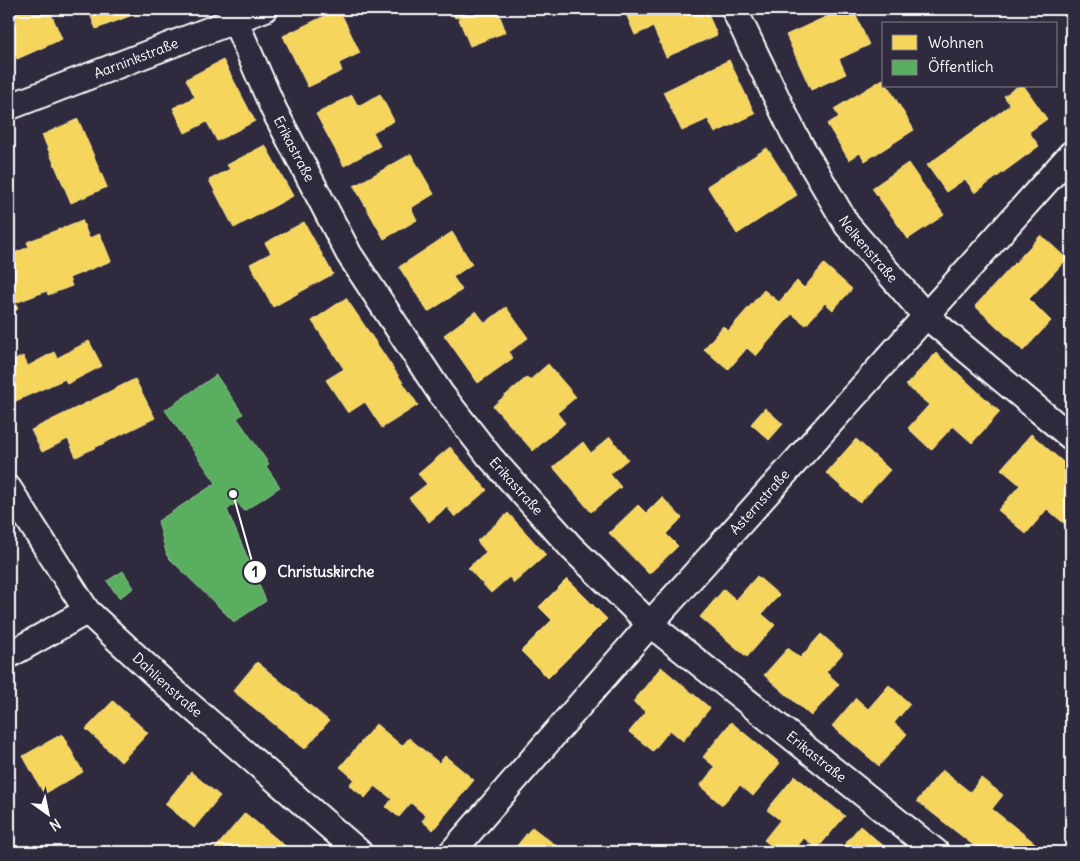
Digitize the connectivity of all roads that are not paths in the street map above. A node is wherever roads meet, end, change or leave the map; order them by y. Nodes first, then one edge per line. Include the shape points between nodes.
1 (264, 9) edge
2 (734, 9) edge
3 (233, 14) edge
4 (9, 107) edge
5 (1071, 154) edge
6 (925, 315) junction
7 (1071, 437) edge
8 (9, 489) edge
9 (87, 611) junction
10 (650, 624) junction
11 (9, 655) edge
12 (359, 852) edge
13 (452, 852) edge
14 (936, 852) edge

1 - 3 street, Aarninkstraße
2 - 6 street, Nelkenstraße via 794,134 847,225
3 - 4 street, Aarninkstraße
3 - 10 street, Erikastraße via 274,110 349,254 441,394 533,507
5 - 6 street, Asternstraße
6 - 7 street, Nelkenstraße
6 - 10 street, Asternstraße
8 - 9 street, Dahlienstraße
9 - 11 street
9 - 12 street, Dahlienstraße via 170,688
10 - 13 street, Asternstraße
10 - 14 street, Erikastraße

